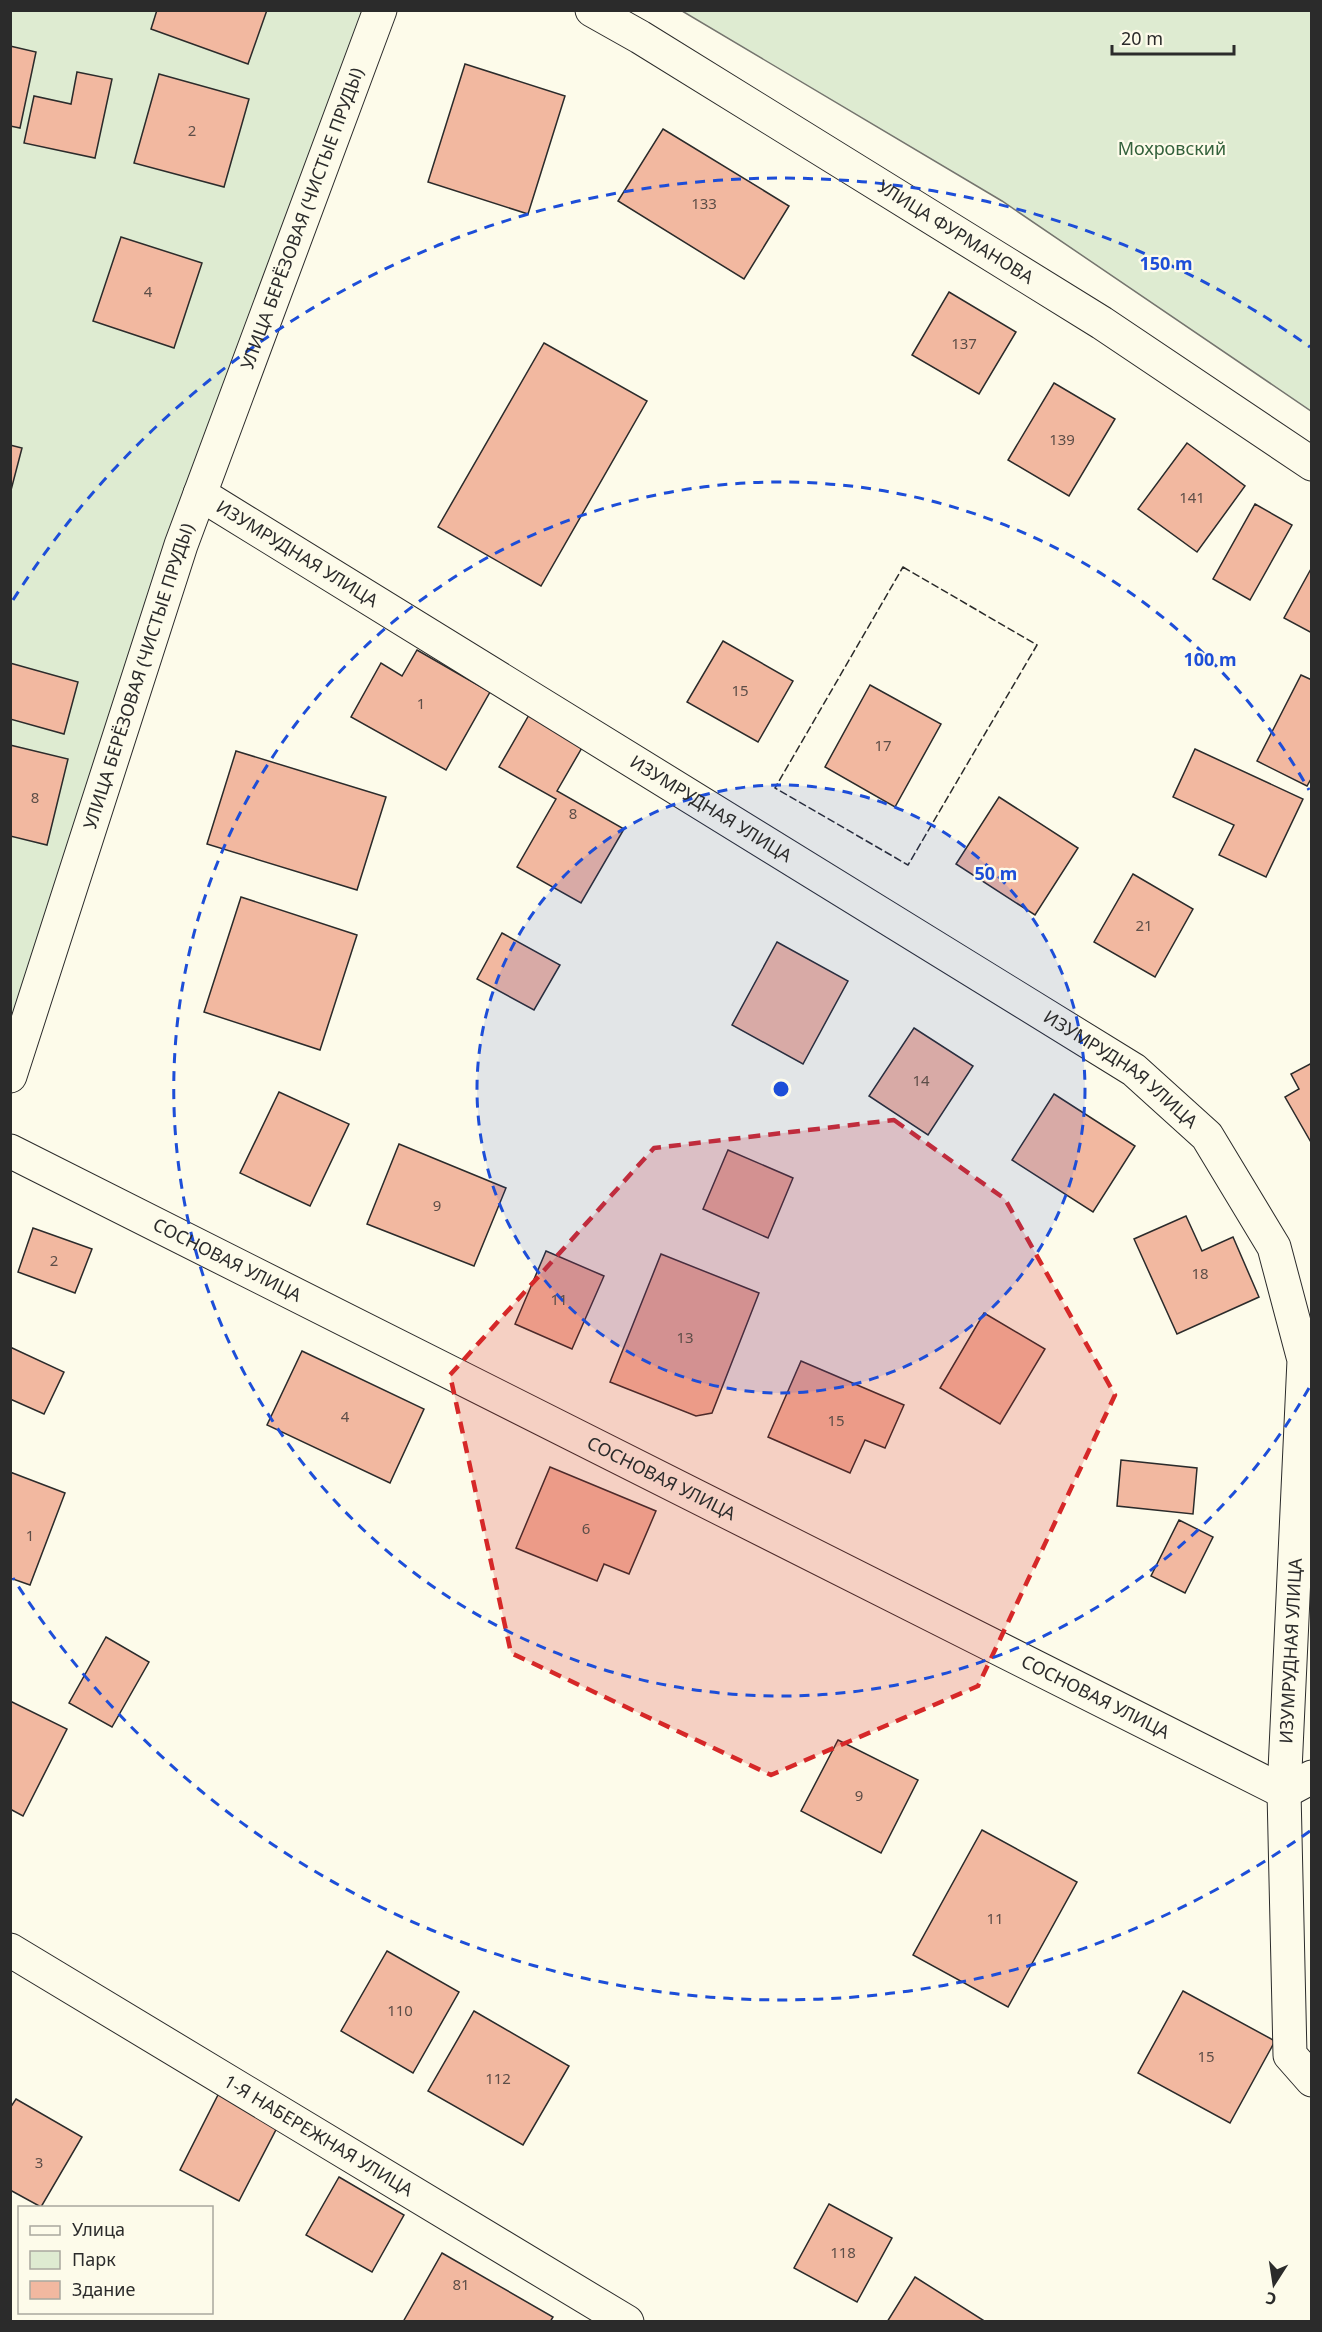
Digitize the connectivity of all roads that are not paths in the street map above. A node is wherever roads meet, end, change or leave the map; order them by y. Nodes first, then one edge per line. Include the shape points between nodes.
1 (380, 10) edge
2 (592, 10) edge
3 (1311, 464) edge
4 (200, 494) junction
5 (10, 1076) edge
6 (10, 1151) edge
7 (1298, 1785) edge
8 (10, 1950) edge
9 (1311, 2080) edge
10 (627, 2322) edge

1 - 4 street, УЛИЦА БЕРЁЗОВАЯ (ЧИСТЫЕ ПРУДЫ)
2 - 3 street, УЛИЦА ФУРМАНОВА via 1102,323
4 - 5 street, УЛИЦА БЕРЁЗОВАЯ (ЧИСТЫЕ ПРУДЫ)
4 - 7 street, ИЗУМРУДНАЯ УЛИЦА via 1134,1070 1207,1136 1274,1247 1304,1360
6 - 7 street, СОСНОВАЯ УЛИЦА
7 - 9 street, ИЗУМРУДНАЯ УЛИЦА via 1290,2055
8 - 10 street, 1-Я НАБЕРЕЖНАЯ УЛИЦА

